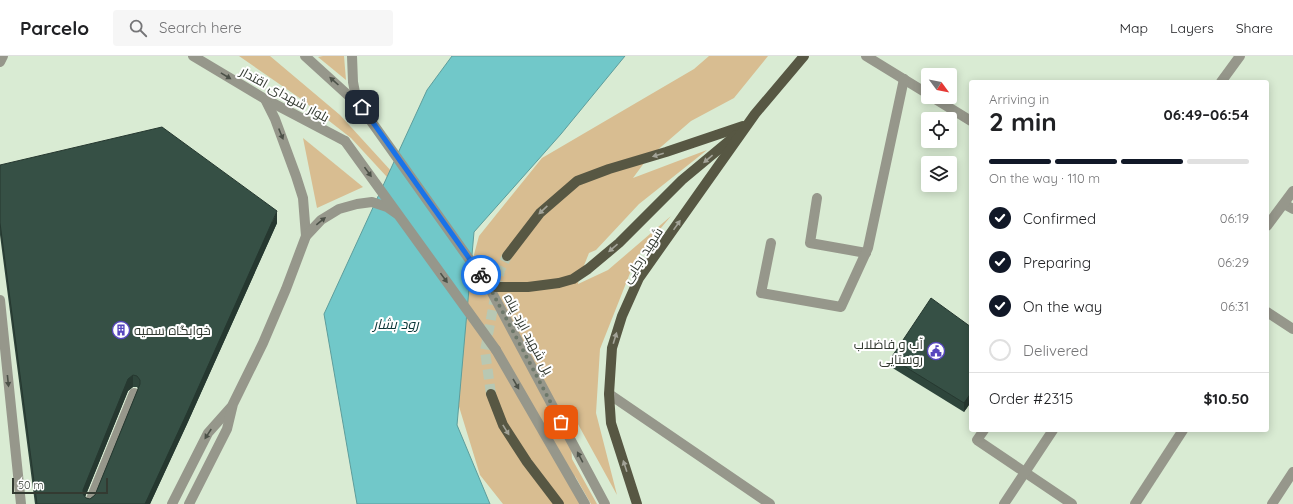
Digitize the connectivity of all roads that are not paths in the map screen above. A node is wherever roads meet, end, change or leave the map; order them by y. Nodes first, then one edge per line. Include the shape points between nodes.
1 (3, 56) edge
2 (193, 56) edge
3 (305, 56) edge
4 (352, 56) edge
5 (804, 56) edge
6 (866, 56) edge
7 (1240, 56) edge
8 (0, 62) edge
9 (904, 79) junction
10 (1222, 80) edge
11 (921, 90) edge
12 (264, 99) junction
13 (943, 104) edge
14 (359, 105) junction
15 (969, 120) edge
16 (748, 124) junction
17 (1293, 191) edge
18 (817, 198) dead end
19 (1284, 204) junction
20 (1293, 209) edge
21 (399, 215) junction
22 (1269, 223) edge
23 (306, 236) junction
24 (771, 243) dead end
25 (866, 253) junction
26 (507, 256) tunnel mouth
27 (486, 282) junction
28 (0, 300) edge
29 (1269, 313) edge
30 (1293, 329) edge
31 (134, 393) dead end
32 (491, 394) tunnel mouth
33 (609, 394) junction
34 (233, 404) junction
35 (983, 432) edge
36 (1052, 432) edge
37 (1182, 432) edge
38 (1025, 472) junction
39 (1293, 472) edge
40 (20, 504) edge
41 (89, 504) edge
42 (172, 504) edge
43 (189, 504) edge
44 (559, 504) edge
45 (585, 504) edge
46 (605, 504) edge
47 (637, 504) edge
48 (770, 504) edge
49 (1004, 504) edge
50 (1072, 504) edge
51 (1135, 504) edge
52 (1272, 504) edge

1 - 8 street
2 -> 12 street, بلوار شهدای اقتدار
14 -> 3 street
4 - 14 street via 353,82
5 - 16 main road, شهید رجایی
6 - 9 street
7 - 10 street
9 - 11 street
9 - 25 street
12 -> 21 street, بلوار شهدای اقتدار, bridge via 345,141
12 -> 23 street via 275,119 303,198
13 - 15 street
14 - 27 street, پل شهید ایزد پناه
16 -> 26 main road via 577,181 540,212
16 -> 27 main road via 682,180 619,243 573,279 528,287
33 -> 16 main road, شهید رجایی via 612,348 622,316 639,278
17 - 19 street
18 - 25 street via 810,243
19 - 20 street
19 - 22 street
23 -> 21 street, bridge via 321,220 339,209 357,204 372,202 387,206
21 -> 45 street, bridge via 496,350
23 - 34 street via 263,343
24 - 25 street via 761,293 841,307
46 -> 27 street, پل شهید ایزد پناه
28 -> 40 street
29 - 30 street
31 - 41 street
32 -> 44 main road via 503,425
47 -> 33 main road, شهید رجایی via 611,423
33 - 48 street
34 -> 42 street via 208,433
34 - 43 street via 227,429
35 - 38 street via 977,440
36 - 38 street
37 - 51 street
38 - 49 street
38 - 50 street
39 - 52 street

